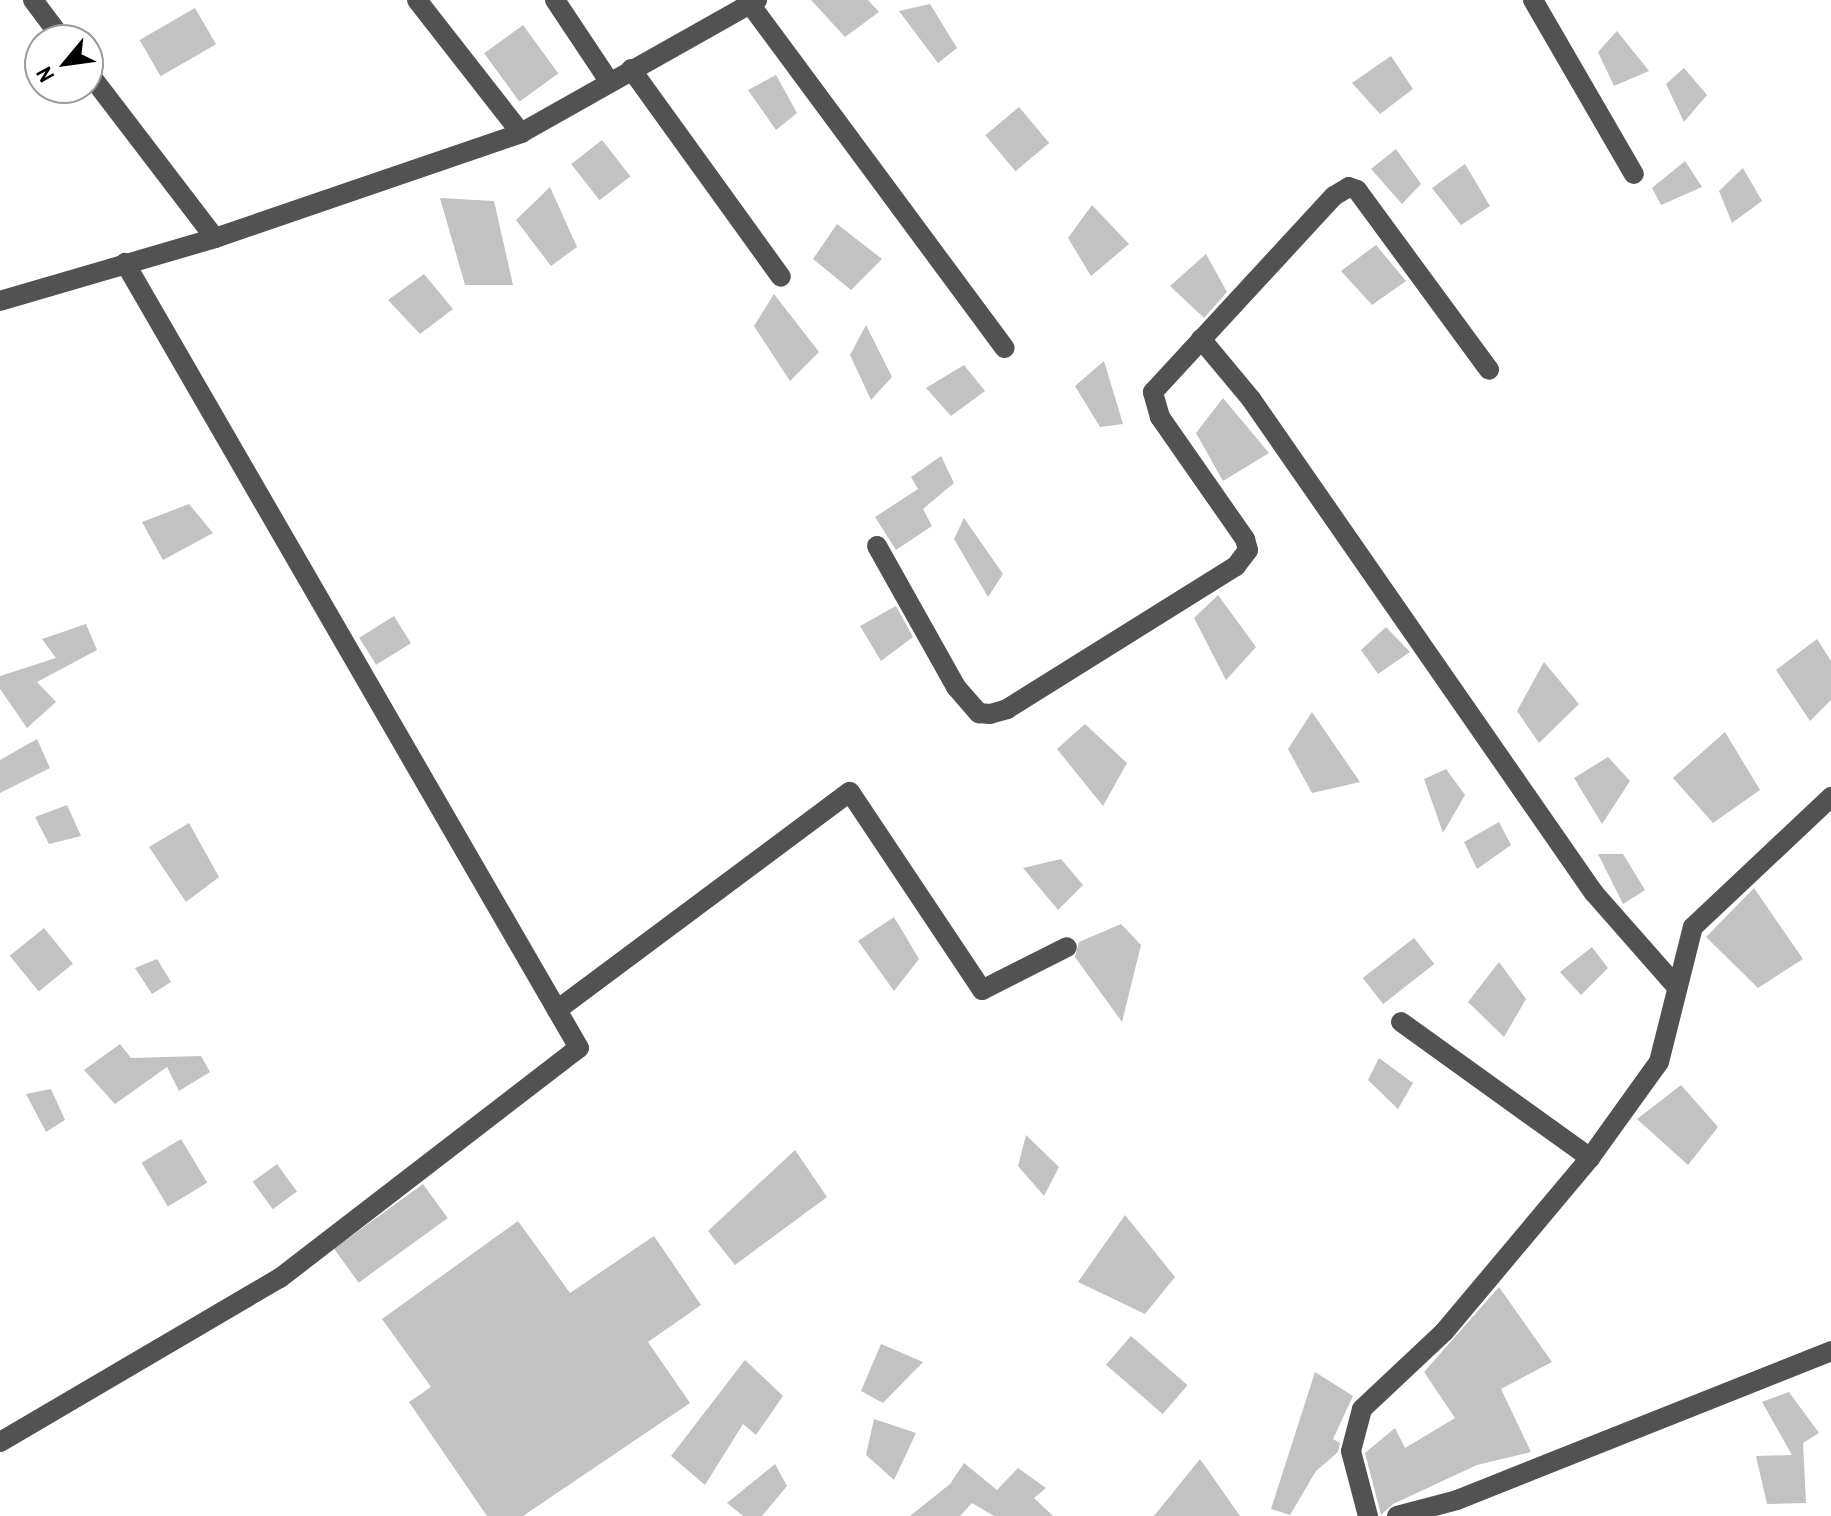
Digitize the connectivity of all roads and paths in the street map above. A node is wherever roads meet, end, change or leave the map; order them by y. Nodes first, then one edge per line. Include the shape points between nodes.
1 (33, 0) edge
2 (417, 0) edge
3 (555, 0) edge
4 (1533, 0) edge
5 (754, 2) edge
6 (51, 24) edge
7 (631, 69) junction
8 (609, 81) junction
9 (104, 93) edge
10 (521, 133) junction
11 (1634, 174) dead end
12 (215, 238) junction
13 (125, 263) junction
14 (781, 277) dead end
15 (0, 301) edge
16 (1201, 339) junction
17 (1005, 348) dead end
18 (1489, 370) dead end
19 (877, 546) dead end
20 (1831, 797) edge
21 (1067, 947) dead end
22 (1677, 987) junction
23 (557, 1010) junction
24 (1401, 1022) dead end
25 (1590, 1158) junction
26 (1831, 1351) edge
27 (0, 1442) edge
28 (1368, 1516) edge
29 (1397, 1516) edge

1 - 6 street
2 - 10 street
3 - 8 street
4 - 11 street
5 - 7 street
5 - 17 street
7 - 8 street
7 - 14 street
8 - 10 street
9 - 12 street
10 - 12 street
12 - 13 street
13 - 15 street
13 - 23 street
16 - 18 street via 1334,196 1352,187
16 - 19 street via 1156,384 1153,399 1245,539 1248,550 1236,566 1007,709 990,714 973,708 956,687
16 - 22 street via 1259,410 1584,880
20 - 22 street via 1693,927
21 - 23 street via 982,990 850,792
22 - 25 street via 1659,1062
23 - 27 street via 579,1048 280,1278
24 - 25 street
25 - 28 street via 1444,1332 1362,1409 1351,1451
26 - 29 street via 1457,1500

